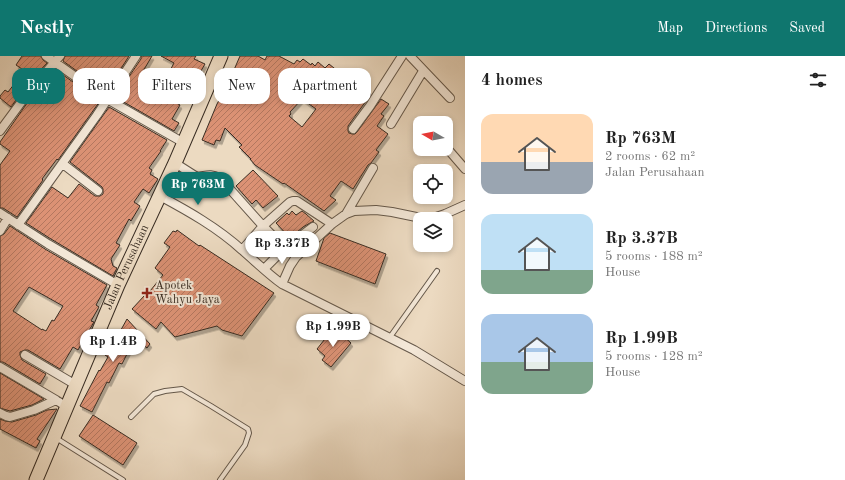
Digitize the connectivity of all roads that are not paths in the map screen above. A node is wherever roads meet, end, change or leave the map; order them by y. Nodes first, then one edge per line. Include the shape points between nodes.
1 (46, 56) edge
2 (136, 56) edge
3 (221, 56) edge
4 (402, 56) edge
5 (410, 56) edge
6 (58, 59) edge
7 (128, 68) edge
8 (73, 71) edge
9 (423, 71) junction
10 (450, 98) dead end
11 (105, 104) edge
12 (117, 104) edge
13 (391, 124) dead end
14 (353, 129) dead end
15 (0, 131) edge
16 (184, 143) junction
17 (453, 155) edge
18 (175, 163) junction
19 (63, 164) junction
20 (373, 168) dead end
21 (465, 169) edge
22 (98, 191) dead end
23 (160, 196) junction
24 (465, 205) edge
25 (449, 212) edge
26 (0, 213) edge
27 (346, 214) junction
28 (413, 216) edge
29 (8, 218) junction
30 (332, 224) junction
31 (18, 225) junction
32 (263, 226) junction
33 (312, 227) dead end
34 (0, 231) edge
35 (285, 248) junction
36 (242, 250) junction
37 (264, 270) junction
38 (437, 271) dead end
39 (282, 284) junction
40 (118, 285) junction
41 (390, 337) junction
42 (25, 354) dead end
43 (0, 367) edge
44 (465, 381) edge
45 (76, 385) junction
46 (61, 404) junction
47 (0, 413) edge
48 (131, 417) dead end
49 (54, 437) junction
50 (36, 480) edge
51 (123, 480) edge
52 (220, 480) edge

1 - 6 street
2 - 7 street
3 - 16 main road, Jalan Perusahaan
4 - 14 street
5 - 9 street
6 - 8 street
6 - 15 street via 28,92
9 - 10 street
9 - 13 street
11 - 19 street
12 - 16 street
16 - 18 main road, Jalan Perusahaan
17 - 21 street
18 - 23 main road, Jalan Perusahaan
18 - 32 street via 197,177 213,175 220,178
19 - 22 street
19 - 31 street
20 - 27 street
23 - 36 street via 214,228
23 - 40 main road, Jalan Perusahaan
24 - 25 street
26 - 29 street
27 - 28 street via 376,210
27 - 30 street
29 - 31 street
29 - 34 street
30 - 32 street via 297,201 293,201
30 - 39 street via 293,262
31 - 40 street
32 - 35 street
32 - 36 street
33 - 35 street
35 - 37 street
36 - 37 street
37 - 39 street
38 - 41 lane
39 - 41 street
40 - 45 main road, Jalan Perusahaan
41 - 44 street
42 - 45 street
43 - 46 street
45 - 46 main road, Jalan Perusahaan
46 - 47 street via 10,417
46 - 49 main road, Jalan Perusahaan
48 - 52 lane via 154,394 179,389 185,390 248,429 245,445
49 - 50 main road, Jalan Perusahaan
49 - 51 lane

